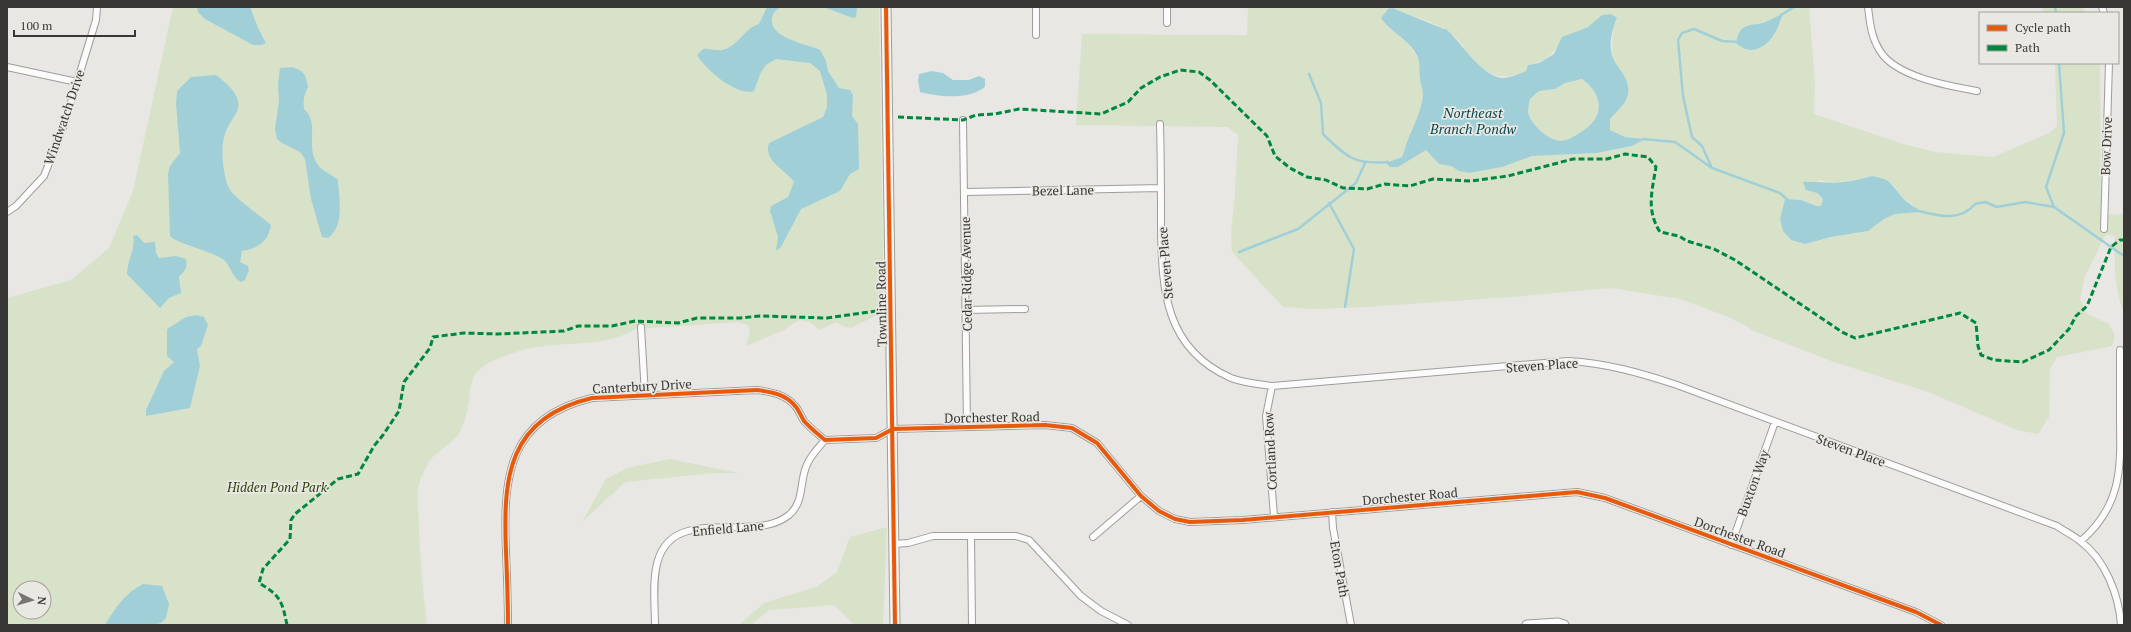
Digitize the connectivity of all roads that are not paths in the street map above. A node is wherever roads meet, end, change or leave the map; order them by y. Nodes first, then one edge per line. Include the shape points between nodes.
1 (96, 7) edge
2 (886, 7) edge
3 (1036, 7) edge
4 (1167, 7) edge
5 (1868, 7) edge
6 (1167, 23) dead end
7 (1036, 35) dead end
8 (2109, 64) edge
9 (7, 67) edge
10 (77, 82) junction
11 (1977, 91) dead end
12 (963, 120) dead end
13 (1160, 124) dead end
14 (1160, 188) junction
15 (965, 192) junction
16 (7, 212) edge
17 (2104, 229) dead end
18 (1025, 309) dead end
19 (966, 310) junction
20 (641, 327) dead end
21 (2120, 350) dead end
22 (1272, 386) junction
23 (645, 395) junction
24 (1775, 422) junction
25 (967, 427) junction
26 (893, 429) junction
27 (825, 440) junction
28 (2122, 465) edge
29 (1141, 496) junction
30 (1332, 512) junction
31 (1274, 516) junction
32 (971, 536) junction
33 (1093, 537) dead end
34 (2081, 541) junction
35 (894, 544) junction
36 (1731, 545) junction
37 (508, 625) edge
38 (655, 625) edge
39 (895, 625) edge
40 (972, 625) edge
41 (1128, 625) edge
42 (1351, 625) edge
43 (1532, 625) edge
44 (1564, 625) edge
45 (1941, 625) edge
46 (2120, 625) edge

1 - 10 street, Windwatch Drive via 96,20
2 - 26 street, Townline Road
3 - 7 street
4 - 6 street
5 - 11 street via 1871,32 1880,52 1894,66 1932,80
8 - 17 street, Bow Drive
9 - 10 street
10 - 16 street, Windwatch Drive via 44,176
12 - 15 street, Cedar Ridge Avenue
13 - 14 street, Steven Place
14 - 15 street, Bezel Lane
14 - 22 street, Steven Place via 1164,288 1173,322 1192,351 1214,369 1232,378
15 - 19 street, Cedar Ridge Avenue
18 - 19 street
19 - 25 street, Cedar Ridge Avenue
20 - 23 street
21 - 28 street
22 - 24 street, Steven Place via 1568,361 1597,363 1634,371 1677,385
22 - 31 street, Cortland Row via 1266,416
23 - 27 street, Canterbury Drive via 772,392 786,398 796,407 808,425
23 - 37 street, Canterbury Drive via 592,398 557,409 543,419 515,456 506,492
24 - 34 street, Steven Place via 2056,526
24 - 36 street, Buxton Way
25 - 26 street, Dorchester Road
25 - 29 street, Dorchester Road via 1045,425 1072,428 1097,443
26 - 27 street via 876,438
26 - 35 street, Townline Road
27 - 38 street, Enfield Lane via 811,456 805,470 799,502 790,514 779,522 766,526 687,531 668,542 660,553 656,566
28 - 34 street via 2109,506 2095,527
29 - 31 street, Dorchester Road via 1159,511 1175,519 1190,522
29 - 33 street
30 - 31 street, Dorchester Road
30 - 36 street, Dorchester Road via 1577,492 1605,498
30 - 42 street, Eton Path via 1335,543
32 - 35 street via 933,536
32 - 40 street
32 - 41 street via 1016,536 1029,540 1081,596
34 - 46 street, Steven Place via 2106,572 2116,595
35 - 39 street, Townline Road
36 - 45 street, Dorchester Road via 1916,612
43 - 44 street

